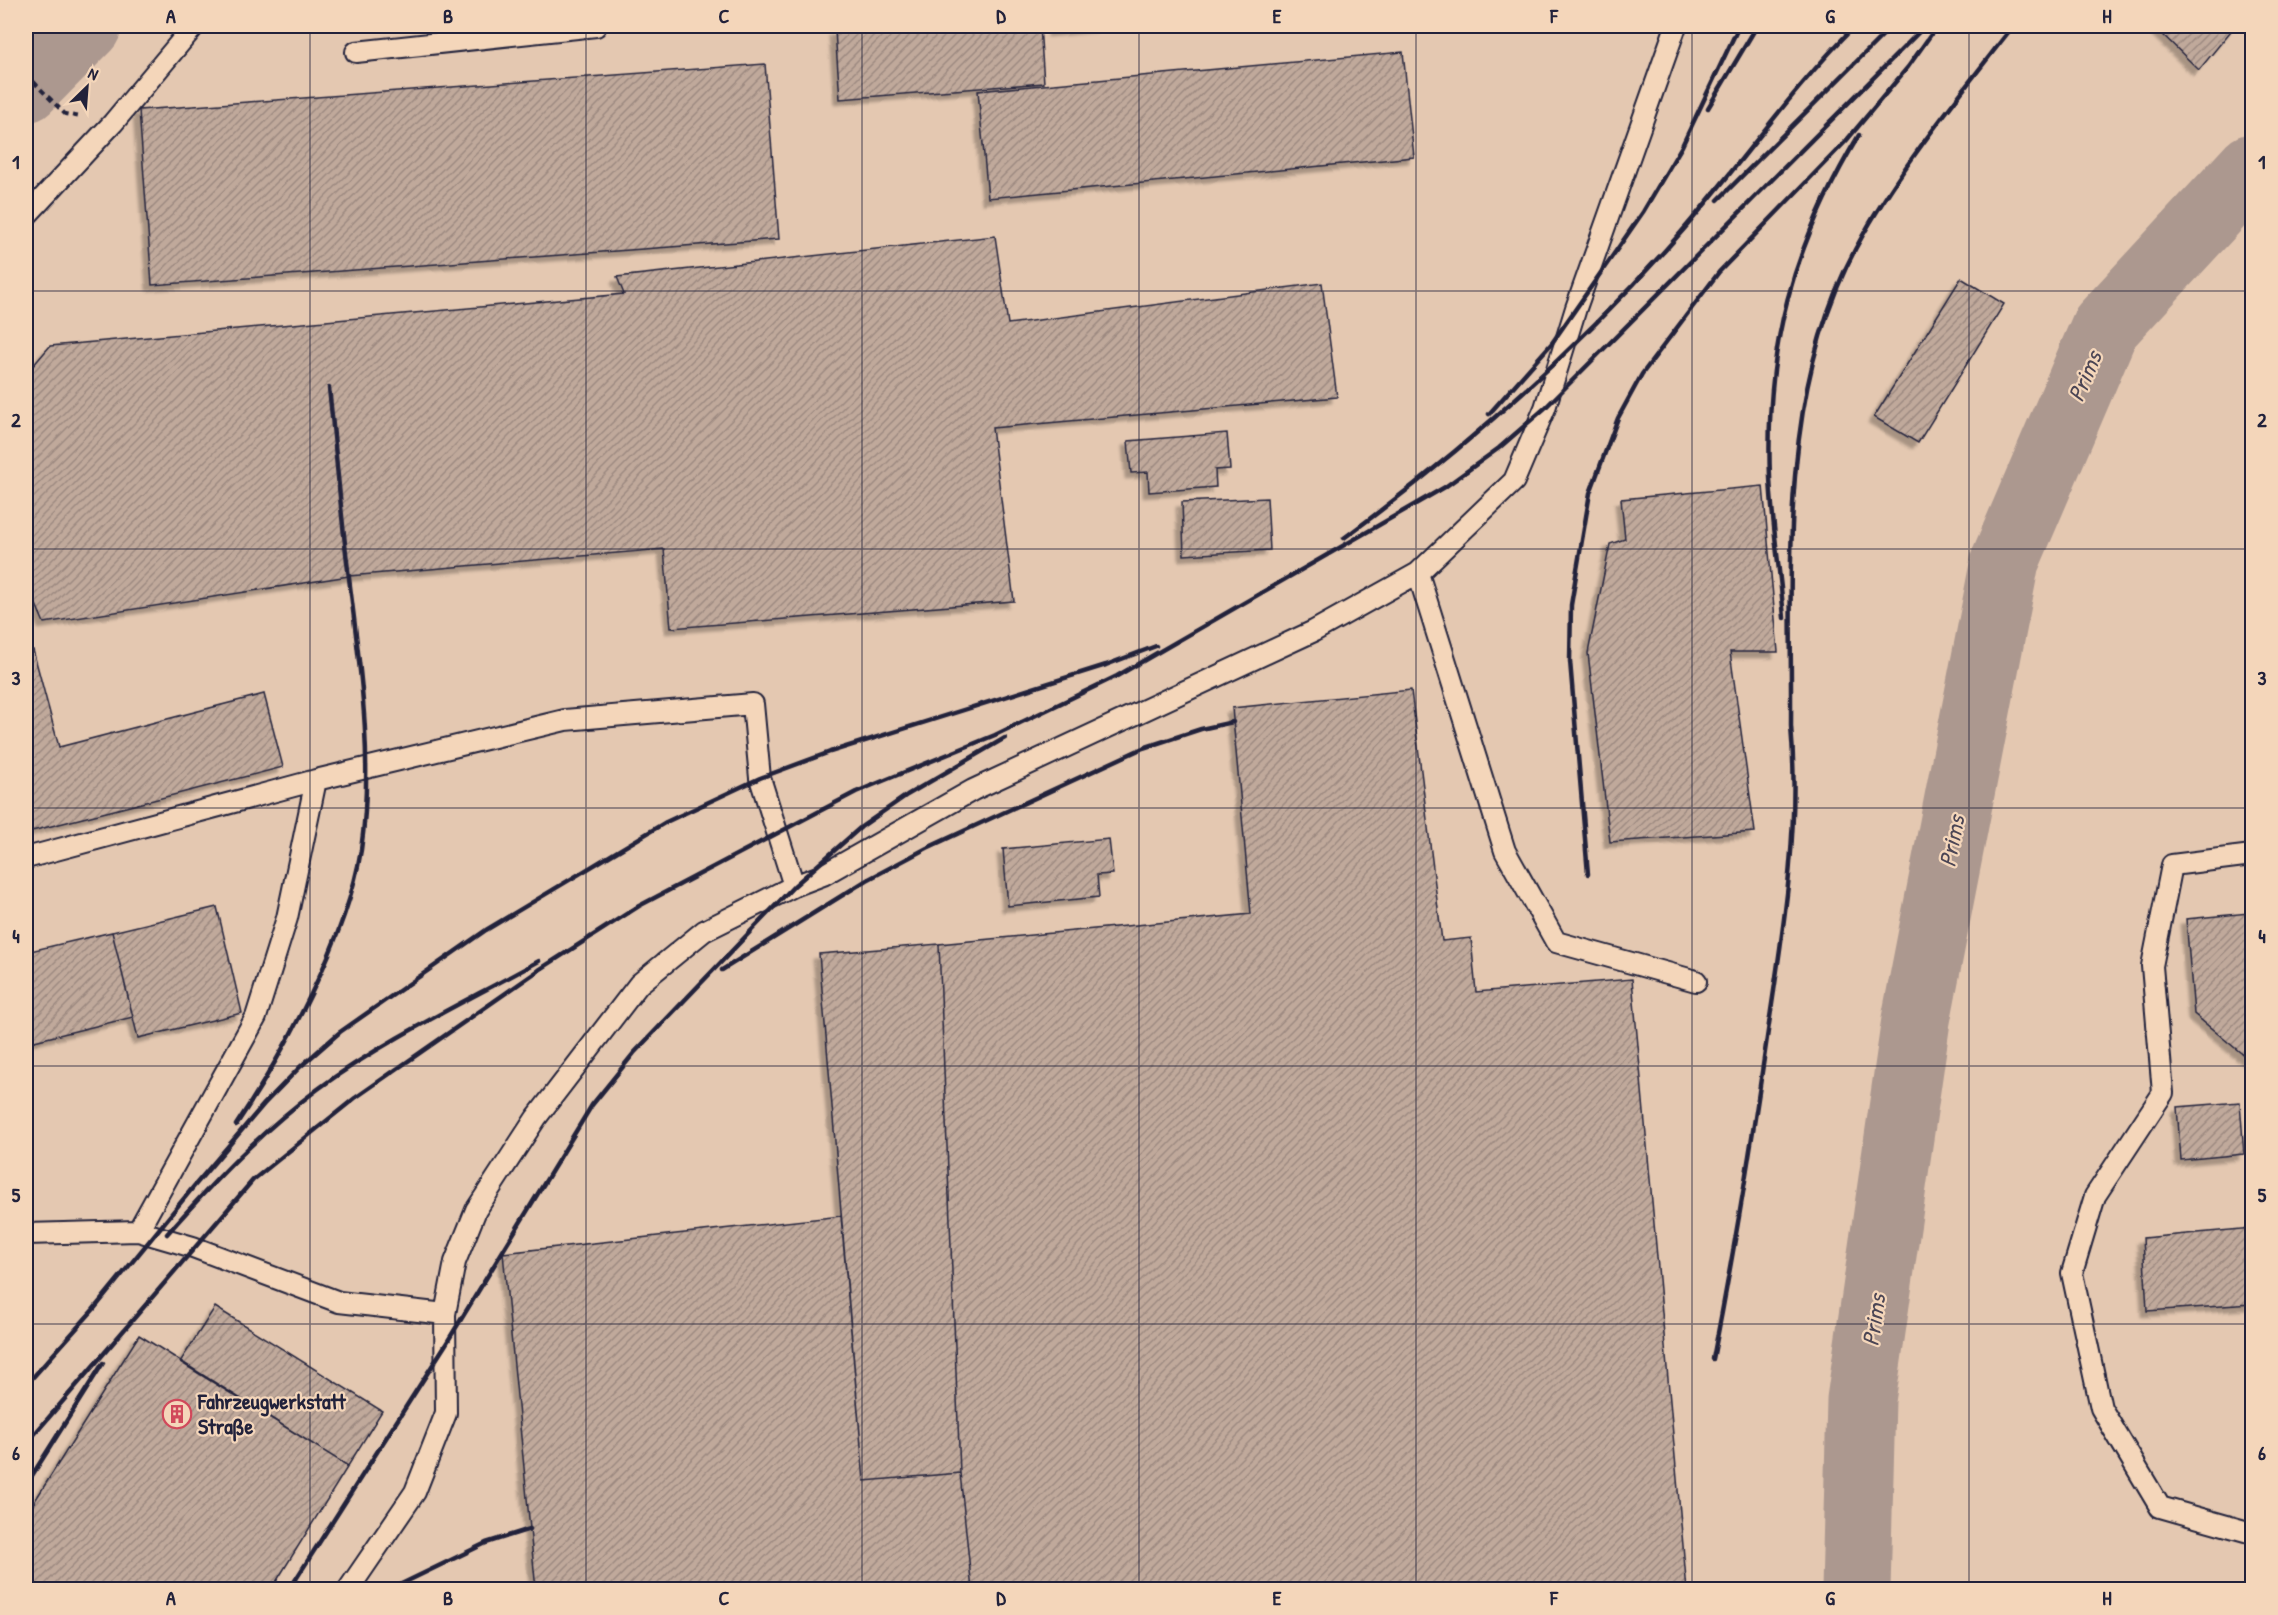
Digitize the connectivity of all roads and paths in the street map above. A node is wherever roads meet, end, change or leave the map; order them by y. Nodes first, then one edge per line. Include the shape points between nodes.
1 (194, 26) edge
2 (596, 26) edge
3 (1676, 26) edge
4 (356, 52) dead end
5 (26, 74) edge
6 (64, 114) dead end
7 (26, 216) edge
8 (1418, 573) junction
9 (316, 780) junction
10 (2253, 855) edge
11 (26, 858) edge
12 (794, 886) junction
13 (1696, 981) dead end
14 (138, 1231) junction
15 (26, 1234) edge
16 (445, 1314) junction
17 (2253, 1533) edge
18 (348, 1590) edge

1 - 7 lane via 113,123
2 - 4 lane
3 - 8 lane via 1576,308 1545,408 1514,481
5 - 6 path
8 - 12 lane via 1314,631 973,790 824,875
8 - 13 lane via 1506,851 1556,942
9 - 11 lane
9 - 12 lane via 565,720 753,704 760,778
9 - 14 lane via 287,918 256,1017
10 - 17 lane via 2172,865 2152,966 2163,1093 2095,1196 2072,1273 2101,1408 2160,1507
12 - 16 lane via 704,931 639,984 536,1118 476,1210 455,1262
14 - 15 lane
14 - 16 lane via 193,1247 339,1302
16 - 18 lane via 446,1413 415,1491

